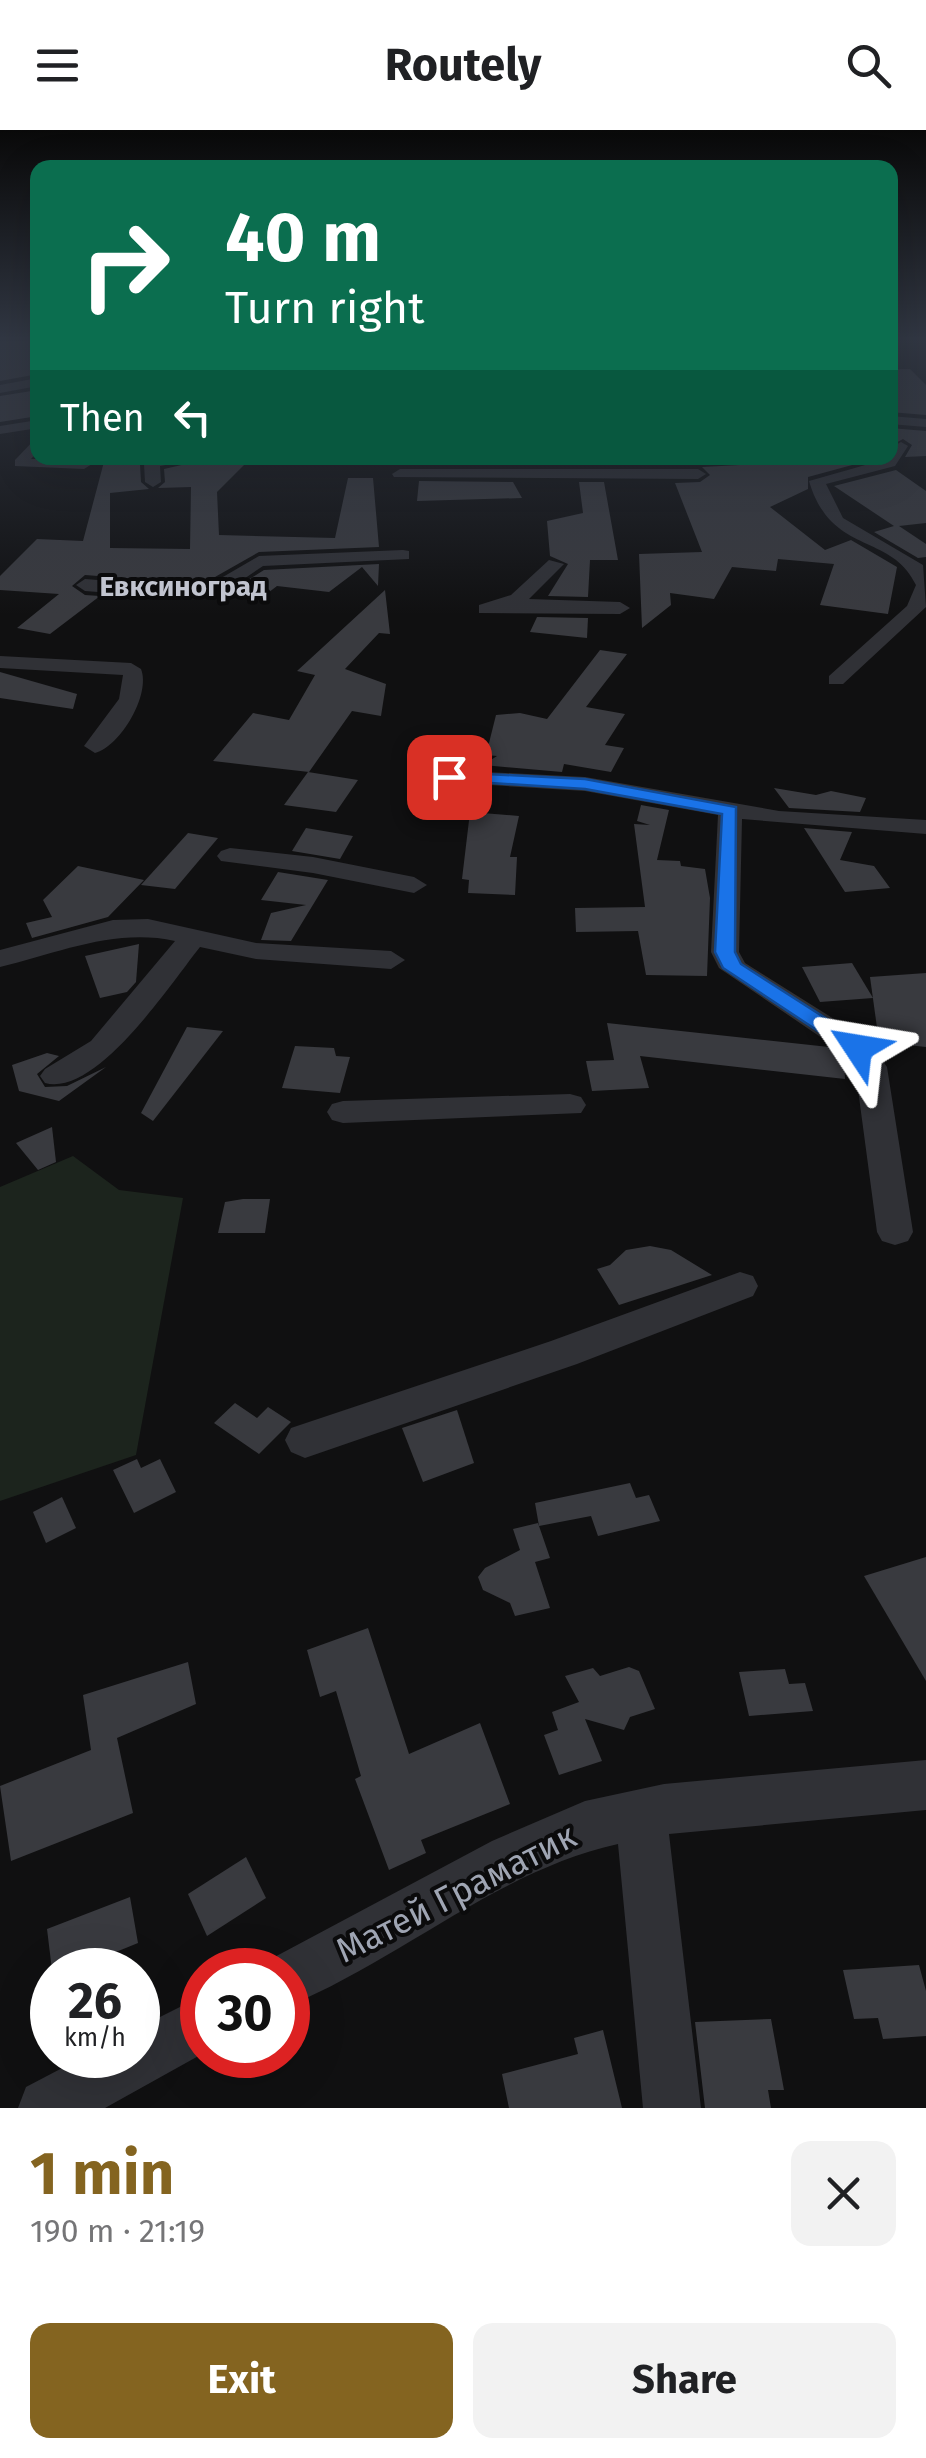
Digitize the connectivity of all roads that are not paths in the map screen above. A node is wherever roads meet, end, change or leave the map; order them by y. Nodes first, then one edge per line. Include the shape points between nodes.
1 (901, 446) dead end
2 (30, 450) edge
3 (898, 451) edge
4 (30, 463) edge
5 (152, 465) edge
6 (882, 465) edge
7 (400, 474) dead end
8 (698, 474) dead end
9 (153, 482) dead end
10 (403, 554) dead end
11 (556, 564) dead end
12 (85, 585) dead end
13 (620, 608) dead end
14 (0, 662) edge
15 (836, 680) dead end
16 (96, 746) dead end
17 (449, 777) dead end
18 (730, 811) junction
19 (926, 827) edge
20 (230, 856) dead end
21 (414, 884) dead end
22 (192, 938) junction
23 (0, 958) edge
24 (391, 960) dead end
25 (56, 1076) dead end
26 (570, 1105) dead end
27 (343, 1112) dead end
28 (895, 1232) dead end
29 (740, 1286) dead end
30 (305, 1440) dead end
31 (926, 1785) edge
32 (641, 1814) junction
33 (310, 1967) edge
34 (180, 2036) edge
35 (47, 2108) edge
36 (672, 2108) edge

1 - 3 street
2 - 4 street via 20,463
5 - 9 street
6 - 15 street via 817,481 830,517 912,560 925,585 916,608
7 - 8 street
10 - 12 street via 259,561 222,585 189,593
11 - 13 street via 518,598 494,606
14 - 16 street via 131,669 132,696
17 - 18 street via 585,784
18 - 19 street
18 - 28 street via 725,952 732,968 858,1048 871,1067
20 - 21 street
22 - 23 street via 148,927 113,928
22 - 24 street via 256,951
22 - 25 street via 102,1048
26 - 27 street
29 - 30 street
31 - 32 street, Матей Граматик
32 - 33 street, Матей Граматик via 585,1826 510,1859
32 - 36 street
34 - 35 street

